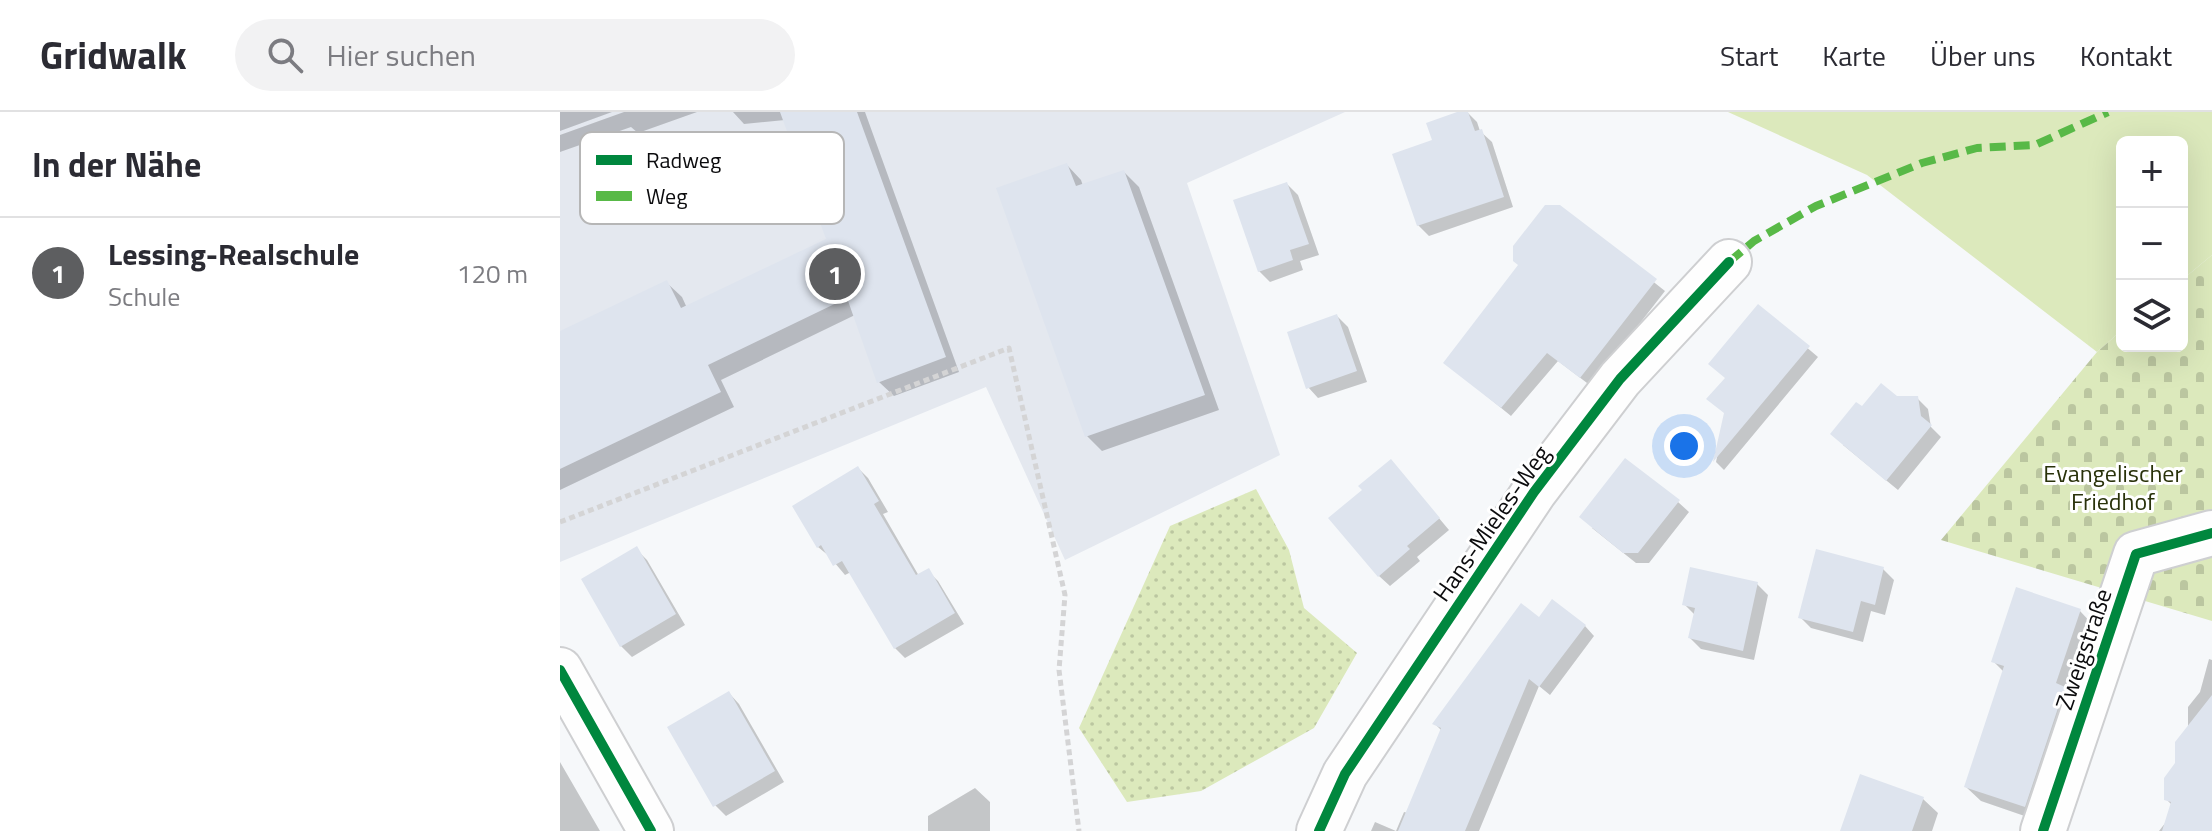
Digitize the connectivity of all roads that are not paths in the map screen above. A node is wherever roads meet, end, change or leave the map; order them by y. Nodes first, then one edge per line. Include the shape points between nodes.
1 (1729, 262) dead end
2 (2212, 533) edge
3 (560, 670) edge
4 (651, 831) edge
5 (1319, 831) edge
6 (2043, 831) edge

1 - 5 street, Hans-Mieles-Weg via 1620,379 1534,492 1345,774
2 - 6 street, Zweigstraße via 2136,554
3 - 4 street

